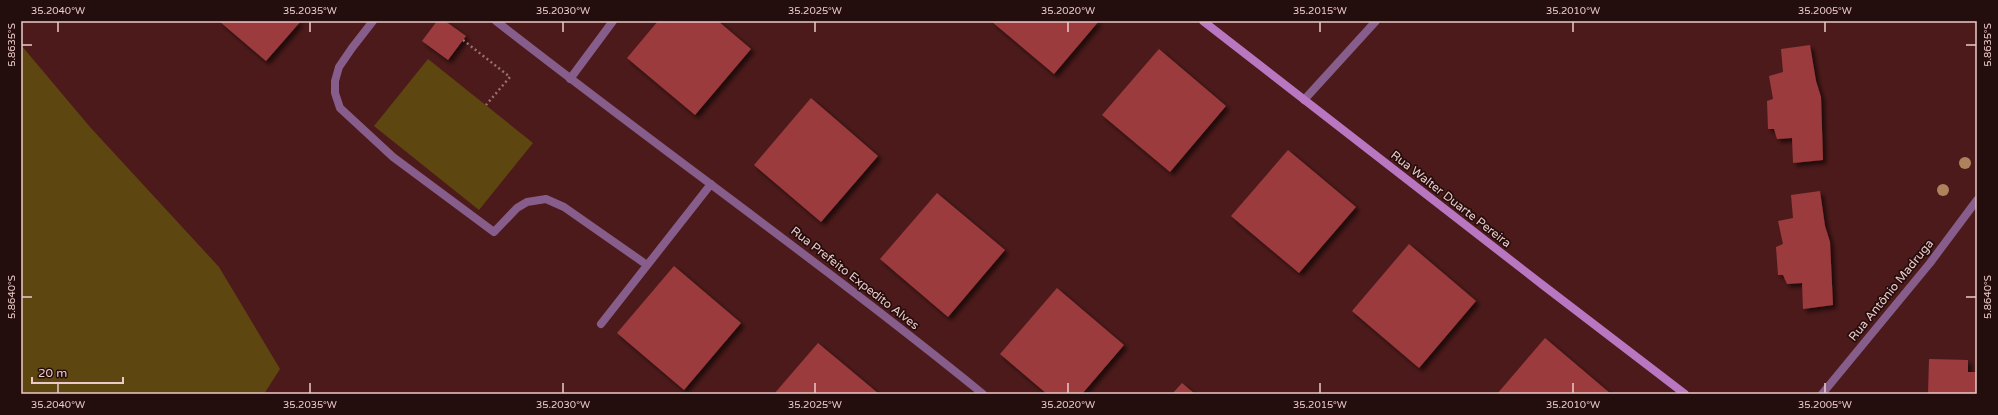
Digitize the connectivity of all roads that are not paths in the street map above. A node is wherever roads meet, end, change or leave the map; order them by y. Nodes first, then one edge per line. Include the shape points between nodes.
1 (373, 21) edge
2 (496, 21) edge
3 (613, 21) edge
4 (1203, 21) edge
5 (1376, 21) edge
6 (570, 78) junction
7 (1304, 100) junction
8 (711, 184) junction
9 (1977, 200) edge
10 (647, 265) junction
11 (601, 324) dead end
12 (984, 394) edge
13 (1686, 394) edge
14 (1822, 394) edge

1 - 10 street via 346,56 335,81 335,93 340,108 394,157 494,232 517,208 527,202 546,199 564,207
2 - 6 street, Rua Prefeito Expedito Alves
3 - 6 street
4 - 7 main road, Rua Walter Duarte Pereira
5 - 7 street
6 - 8 street, Rua Prefeito Expedito Alves
7 - 13 main road, Rua Walter Duarte Pereira
8 - 10 street
8 - 12 street, Rua Prefeito Expedito Alves via 830,273
9 - 14 street, Rua Antônio Madruga via 1930,263
10 - 11 street

